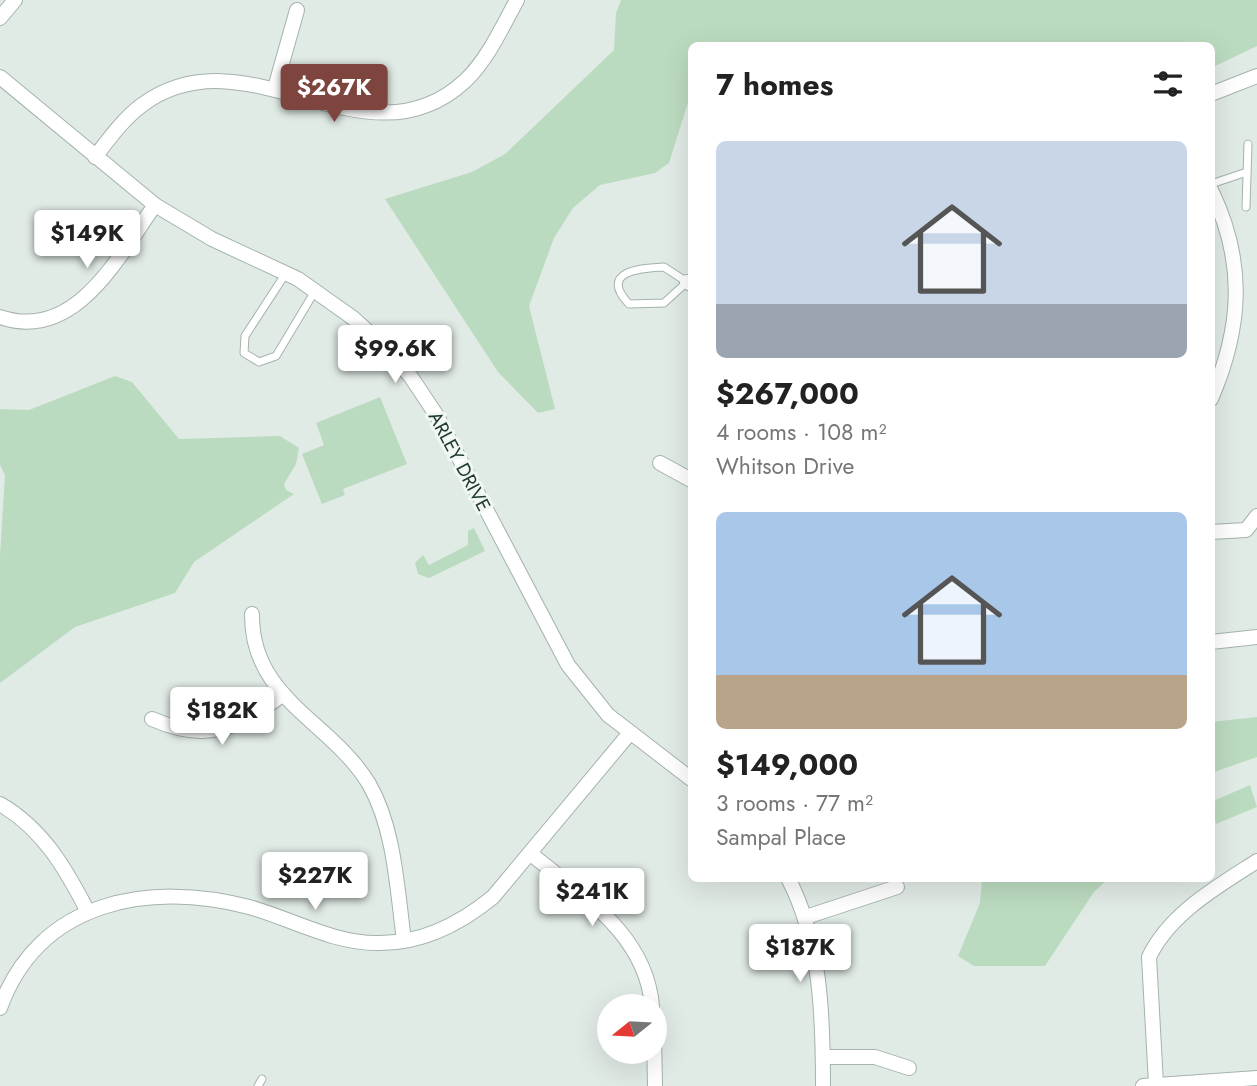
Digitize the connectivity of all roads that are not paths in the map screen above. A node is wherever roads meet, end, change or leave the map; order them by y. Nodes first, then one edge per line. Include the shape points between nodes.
1 (15, 0) edge
2 (517, 0) edge
3 (297, 10) dead end
4 (0, 18) edge
5 (1257, 76) edge
6 (0, 77) edge
7 (275, 88) junction
8 (1215, 92) edge
9 (1248, 144) dead end
10 (95, 157) junction
11 (1247, 172) junction
12 (1215, 183) edge
13 (1215, 198) edge
14 (155, 205) junction
15 (1246, 207) dead end
16 (286, 273) junction
17 (688, 282) edge
18 (688, 284) edge
19 (316, 290) junction
20 (0, 317) edge
21 (1215, 387) edge
22 (660, 463) dead end
23 (688, 478) edge
24 (1257, 516) edge
25 (1215, 532) edge
26 (252, 614) dead end
27 (1257, 637) edge
28 (1215, 642) edge
29 (282, 695) junction
30 (152, 719) dead end
31 (629, 734) junction
32 (688, 777) edge
33 (0, 804) edge
34 (531, 854) junction
35 (1257, 861) edge
36 (790, 882) edge
37 (897, 887) dead end
38 (88, 912) junction
39 (806, 917) junction
40 (404, 940) junction
41 (649, 994) edge
42 (1, 1003) edge
43 (823, 1057) junction
44 (655, 1064) edge
45 (909, 1068) dead end
46 (1249, 1081) edge
47 (1149, 1085) edge
48 (655, 1086) edge
49 (823, 1086) edge

1 - 4 street
2 - 7 street via 472,74 448,94 419,108 363,113
3 - 7 street
5 - 8 street
6 - 10 street, ARLEY DRIVE
7 - 10 street via 222,79 175,87 130,115
9 - 11 lane
10 - 14 street, ARLEY DRIVE
11 - 12 lane
11 - 15 lane
13 - 21 street via 1224,216 1235,270 1236,322
14 - 16 street, ARLEY DRIVE via 212,239
14 - 20 street via 100,283 73,307 44,319
16 - 19 street, ARLEY DRIVE
16 - 19 lane via 245,337 248,358 259,362 276,356
17 - 18 lane via 664,267 631,268 620,281 622,296 629,304 664,303
19 - 31 street, ARLEY DRIVE via 354,318 411,377 437,416 561,653 594,699
22 - 23 street
24 - 25 street via 1246,530
26 - 29 street via 256,649
27 - 28 street
29 - 30 street via 248,719 217,730 186,732
29 - 40 street via 351,759 370,786 386,828
31 - 32 street, ARLEY DRIVE
31 - 34 street
33 - 38 street via 31,827 56,855
34 - 40 street via 493,897 469,915 437,932
34 - 41 street via 627,939 642,964
35 - 47 street via 1198,899 1157,940 1149,957
36 - 39 street
37 - 39 street
38 - 40 street via 138,898 208,898 348,940
38 - 42 street via 35,951
39 - 43 street via 816,968
43 - 45 street via 875,1057
43 - 49 street
44 - 48 street
46 - 47 street

